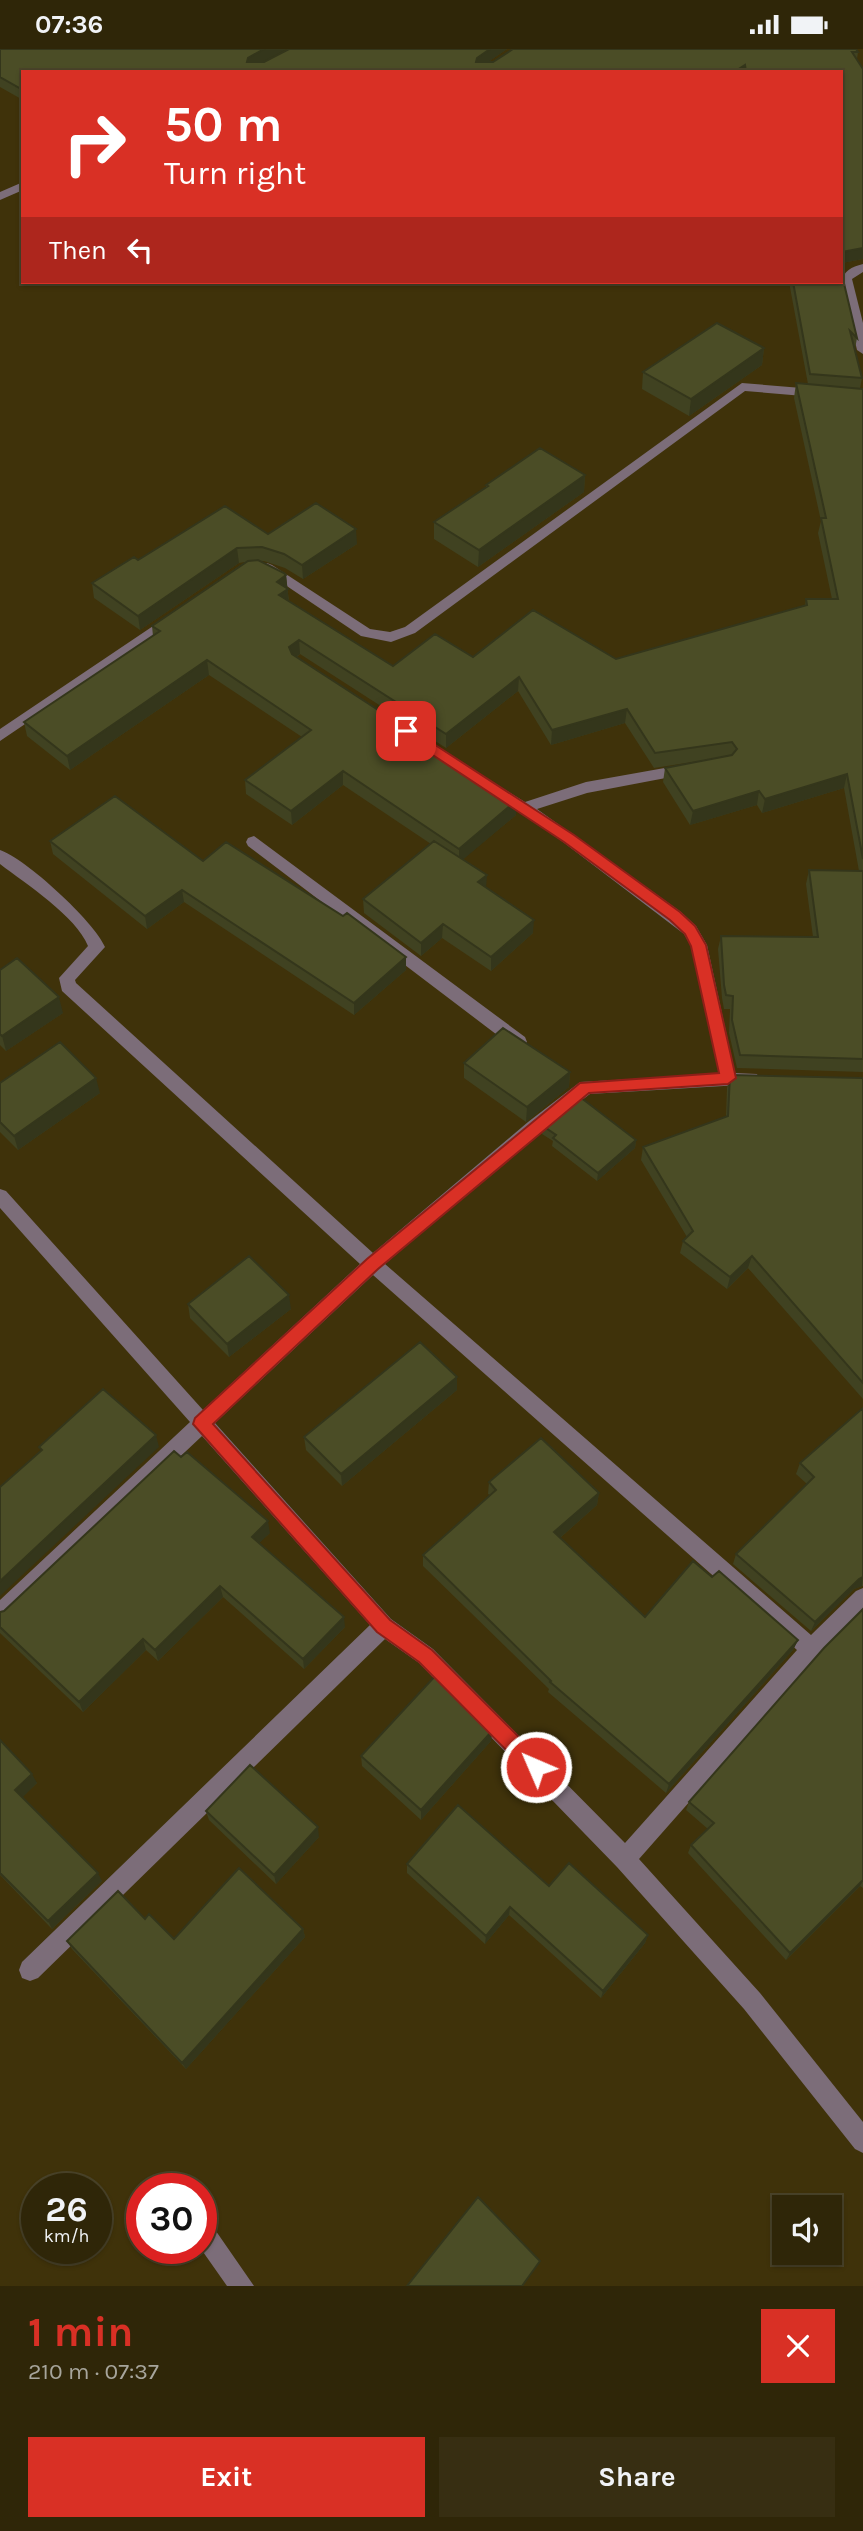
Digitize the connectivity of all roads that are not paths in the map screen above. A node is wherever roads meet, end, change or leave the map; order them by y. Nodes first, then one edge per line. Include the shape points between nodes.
1 (21, 186) edge
2 (0, 196) edge
3 (863, 268) edge
4 (863, 350) edge
5 (863, 397) edge
6 (254, 566) edge
7 (178, 614) edge
8 (0, 736) edge
9 (700, 767) edge
10 (491, 786) edge
11 (524, 808) junction
12 (254, 842) dead end
13 (0, 856) edge
14 (531, 1051) edge
15 (728, 1078) junction
16 (769, 1079) edge
17 (0, 1196) edge
18 (372, 1264) junction
19 (201, 1424) junction
20 (863, 1598) edge
21 (0, 1613) edge
22 (384, 1626) junction
23 (811, 1649) junction
24 (625, 1859) junction
25 (30, 1970) dead end
26 (863, 2141) edge
27 (217, 2251) edge
28 (242, 2286) edge

1 - 2 street
3 - 4 street via 846,278
5 - 6 street via 742,387 410,630 391,637 366,633 272,571
7 - 8 street
9 - 11 street via 586,787
10 - 11 street
11 - 15 street via 690,930 699,945
12 - 14 street
13 - 18 street via 96,939 97,947 67,978 68,986
15 - 16 street
15 - 18 street via 580,1084
17 - 19 street
18 - 19 street
18 - 23 street
19 - 21 street
19 - 22 street
20 - 23 street
22 - 24 street via 426,1656
22 - 25 street
23 - 24 street
24 - 26 street via 752,2001
27 - 28 street

